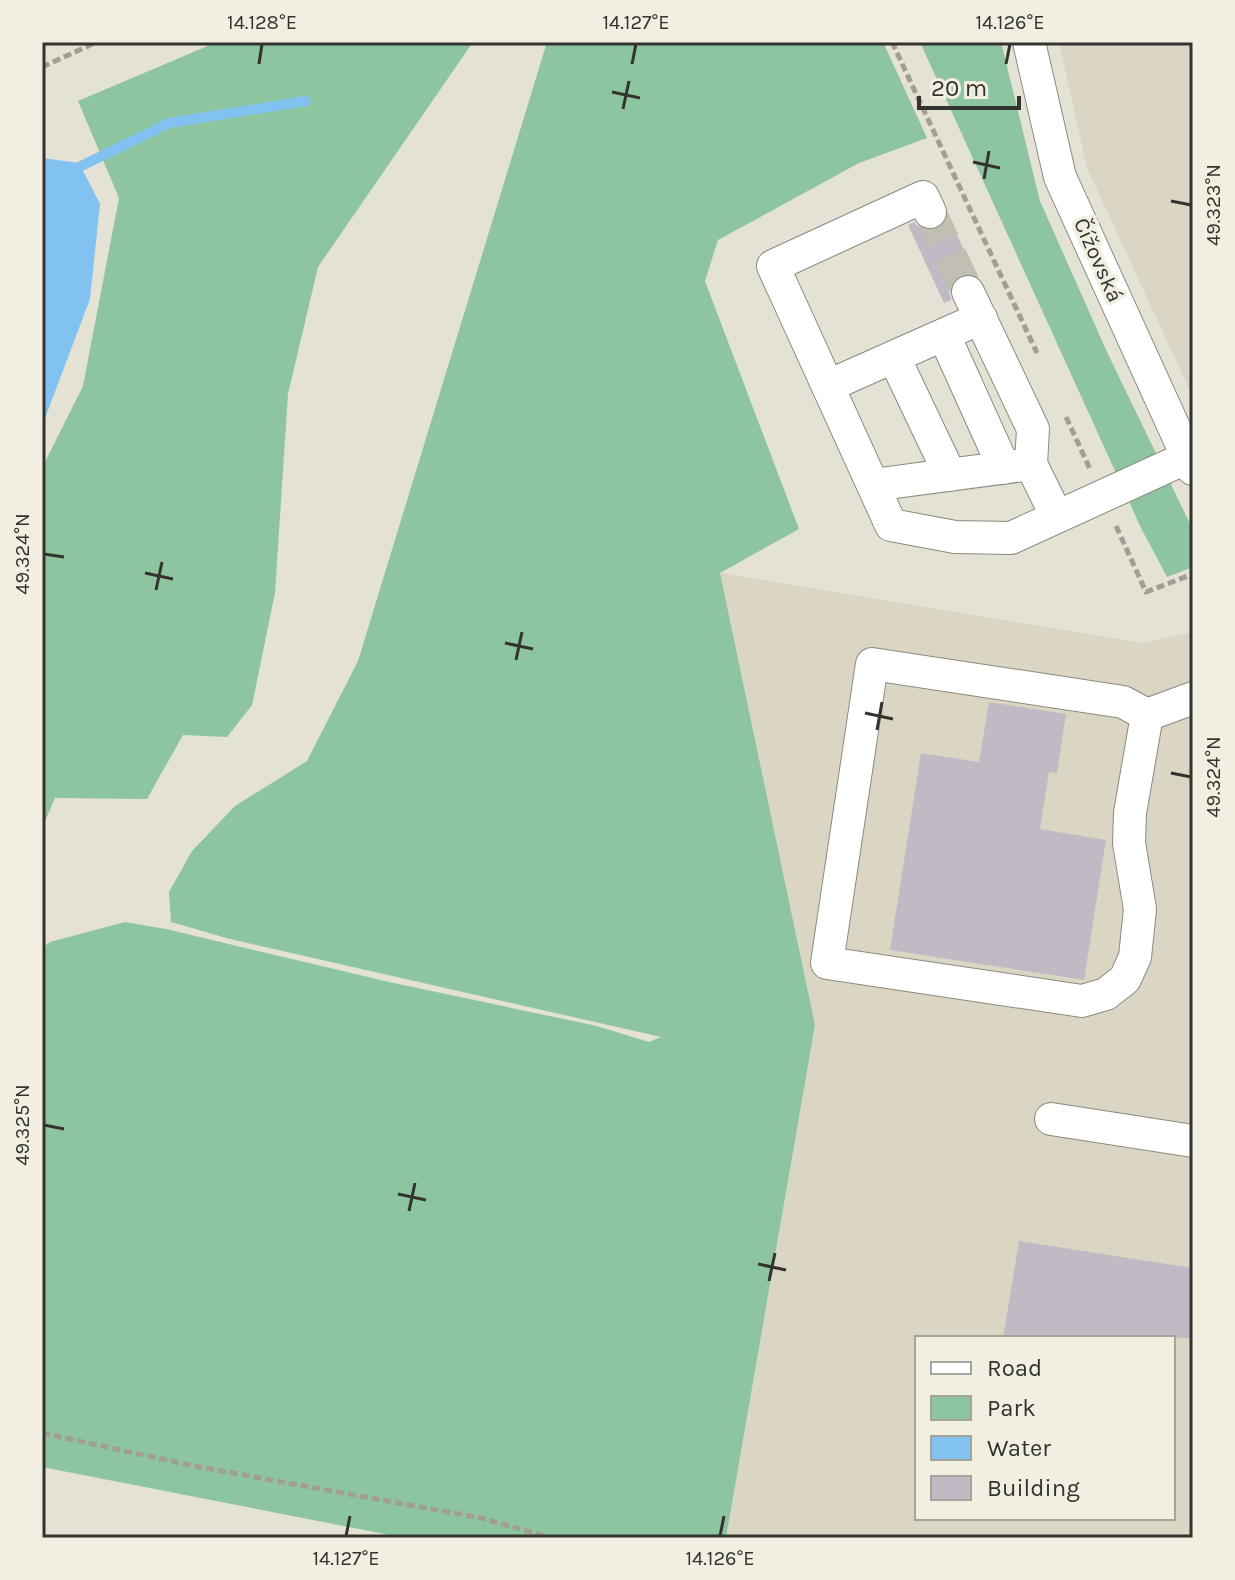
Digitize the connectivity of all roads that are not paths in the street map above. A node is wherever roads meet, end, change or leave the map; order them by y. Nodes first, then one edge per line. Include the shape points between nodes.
1 (1029, 42) edge
2 (930, 212) dead end
3 (944, 335) junction
4 (894, 357) junction
5 (828, 386) junction
6 (1190, 463) edge
7 (1017, 466) junction
8 (950, 475) junction
9 (873, 485) junction
10 (1057, 517) junction
11 (1193, 698) edge
12 (1147, 715) junction
13 (1051, 1119) dead end
14 (1193, 1141) edge

1 - 6 street, Čížovská via 1060,177
2 - 5 street via 923,197 773,266
3 - 4 street
3 - 7 street
3 - 7 street via 974,305 1033,429
4 - 5 street
4 - 8 street
5 - 9 street
6 - 10 street
7 - 8 street
7 - 10 street
8 - 9 street
9 - 10 street via 891,525 955,537 1011,538
11 - 12 street
12 - 12 street via 1130,813 1129,843 1140,909 1135,957 1125,979 1106,994 1082,1001 827,963 872,664 1123,702
13 - 14 street

